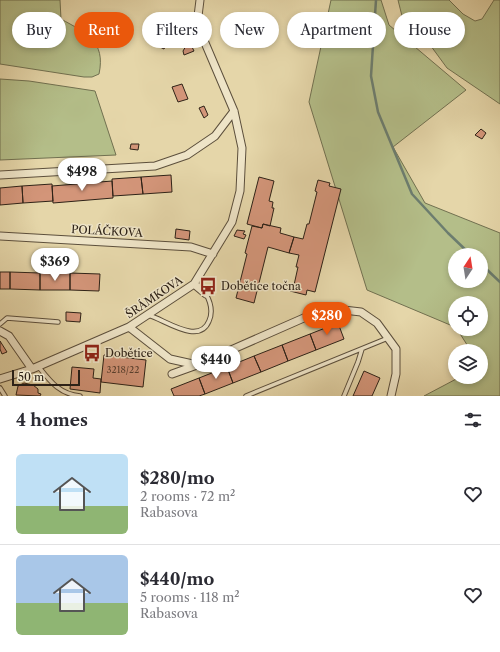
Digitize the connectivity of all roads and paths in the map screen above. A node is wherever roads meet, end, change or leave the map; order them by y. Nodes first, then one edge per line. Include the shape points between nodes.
1 (200, 0) edge
2 (234, 111) junction
3 (0, 175) edge
4 (0, 236) edge
5 (213, 254) junction
6 (194, 284) junction
7 (206, 294) joint
8 (147, 315) junction
9 (58, 322) dead end
10 (0, 324) edge
11 (128, 327) junction
12 (0, 331) edge
13 (388, 338) junction
14 (362, 349) junction
15 (197, 365) junction
16 (35, 367) junction
17 (172, 374) dead end
18 (0, 379) edge
19 (0, 388) edge
20 (5, 396) edge
21 (80, 396) edge
22 (246, 396) edge
23 (344, 396) edge
24 (391, 396) edge

1 - 2 street, ŠRÁMKOVA via 197,24
2 - 3 street via 215,136 187,156 155,166
2 - 5 street, ŠRÁMKOVA via 242,148 240,191 232,222
4 - 5 street, POLÁČKOVA via 191,247
5 - 6 street, ŠRÁMKOVA
6 - 7 street
6 - 8 street, ŠRÁMKOVA
7 - 8 lane via 210,301 208,325 196,332 183,330
8 - 11 street, ŠRÁMKOVA
9 - 10 lane via 7,318
11 - 15 street via 170,359
11 - 16 street, ŠRÁMKOVA
12 - 16 street via 8,336
13 - 14 lane
13 - 15 street via 377,323 361,312 335,309 306,317
13 - 24 street via 396,349 396,374
14 - 22 lane
14 - 23 lane
15 - 17 street
16 - 18 street, ŠRÁMKOVA
16 - 21 lane via 54,386 68,395
19 - 20 lane

